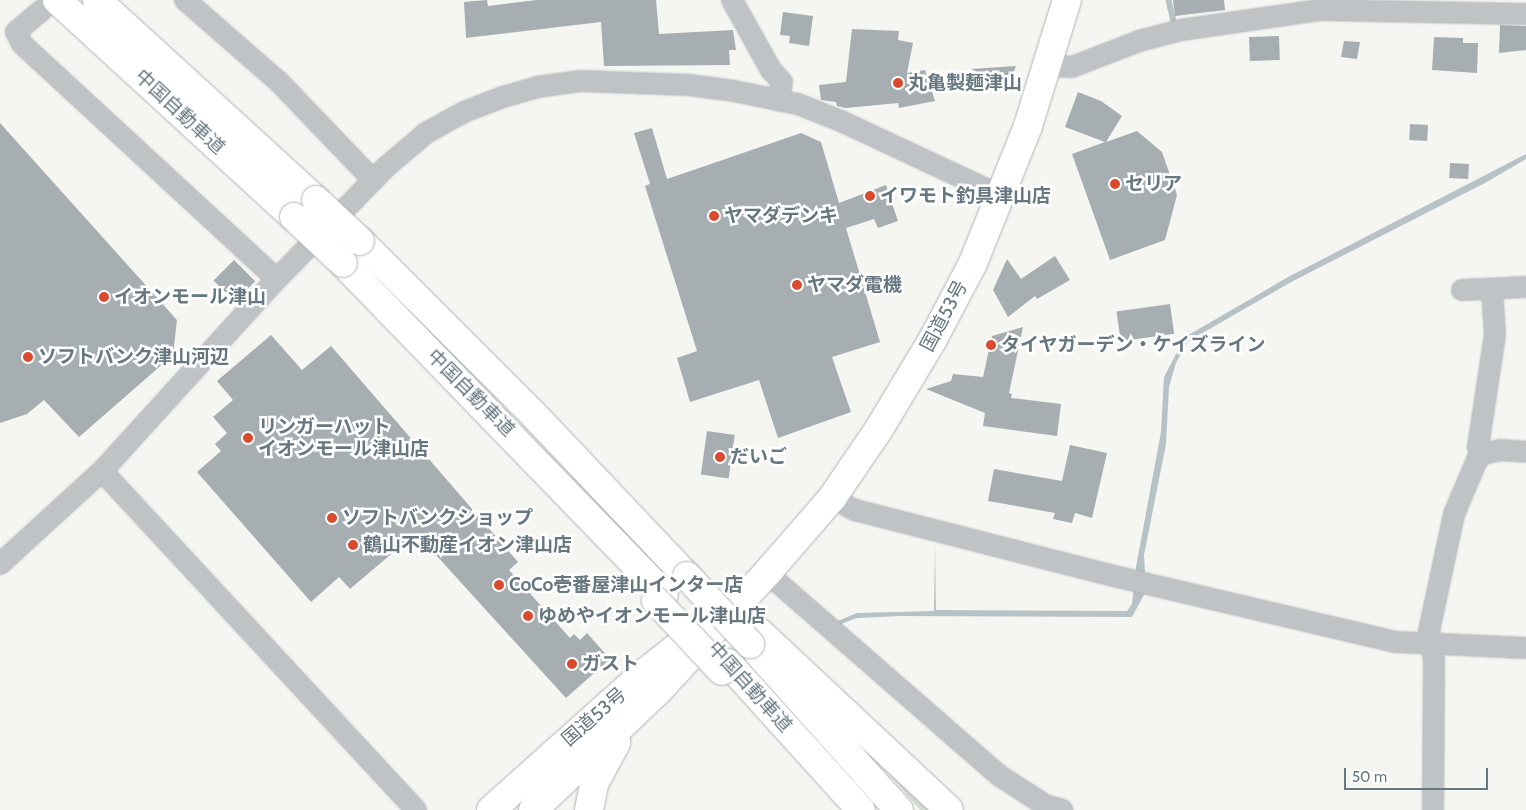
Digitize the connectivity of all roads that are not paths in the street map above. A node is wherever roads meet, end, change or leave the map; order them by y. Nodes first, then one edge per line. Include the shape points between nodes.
1 (97, 0) edge
2 (185, 0) edge
3 (732, 0) edge
4 (1067, 0) edge
5 (50, 5) edge
6 (1526, 14) edge
7 (8, 35) edge
8 (1048, 66) junction
9 (778, 100) junction
10 (373, 180) junction
11 (1001, 196) junction
12 (277, 279) junction
13 (1526, 287) edge
14 (1462, 290) dead end
15 (1492, 290) junction
16 (1526, 452) edge
17 (1483, 454) junction
18 (102, 471) junction
19 (832, 498) junction
20 (0, 564) edge
21 (758, 583) junction
22 (755, 638) junction
23 (1430, 644) junction
24 (1526, 648) edge
25 (725, 667) junction
26 (658, 691) junction
27 (416, 810) edge
28 (492, 810) edge
29 (533, 810) edge
30 (589, 810) edge
31 (835, 810) edge
32 (861, 810) edge
33 (899, 810) edge
34 (949, 810) edge
35 (1062, 810) edge
36 (1433, 810) edge

1 - 22 highway, 中国自動車道, bridge via 360,241
2 - 10 street via 279,82
3 - 9 street via 771,70 782,82
4 - 8 highway, 国道53号
5 - 7 street
5 - 25 highway, 中国自動車道, bridge via 343,263 515,437
6 - 8 street via 1320,10 1181,30 1139,41 1072,67
7 - 12 street via 22,44
8 - 11 highway, 国道53号
9 - 10 street via 689,85 580,81 537,87 464,112 426,133
9 - 11 street via 798,104 843,122
10 - 12 street
11 - 19 highway, 国道53号 via 973,262 933,339
12 - 18 street
13 - 15 street
14 - 15 street
15 - 17 street via 1495,335 1478,447
16 - 17 street via 1500,450
17 - 23 street via 1476,460 1454,514 1436,595
18 - 20 street
18 - 27 street
19 - 21 highway, 国道53号
19 - 23 street via 855,510 1118,577 1396,642
21 - 26 highway, 国道53号
21 - 28 highway, 国道53号 via 642,675
21 - 35 street via 1000,776 1045,805
22 - 33 highway, 中国自動車道
22 - 34 highway
23 - 24 street
23 - 36 street via 1434,661
25 - 31 highway
25 - 32 highway, 中国自動車道
26 - 29 highway, 国道53号
26 - 30 highway via 603,762

